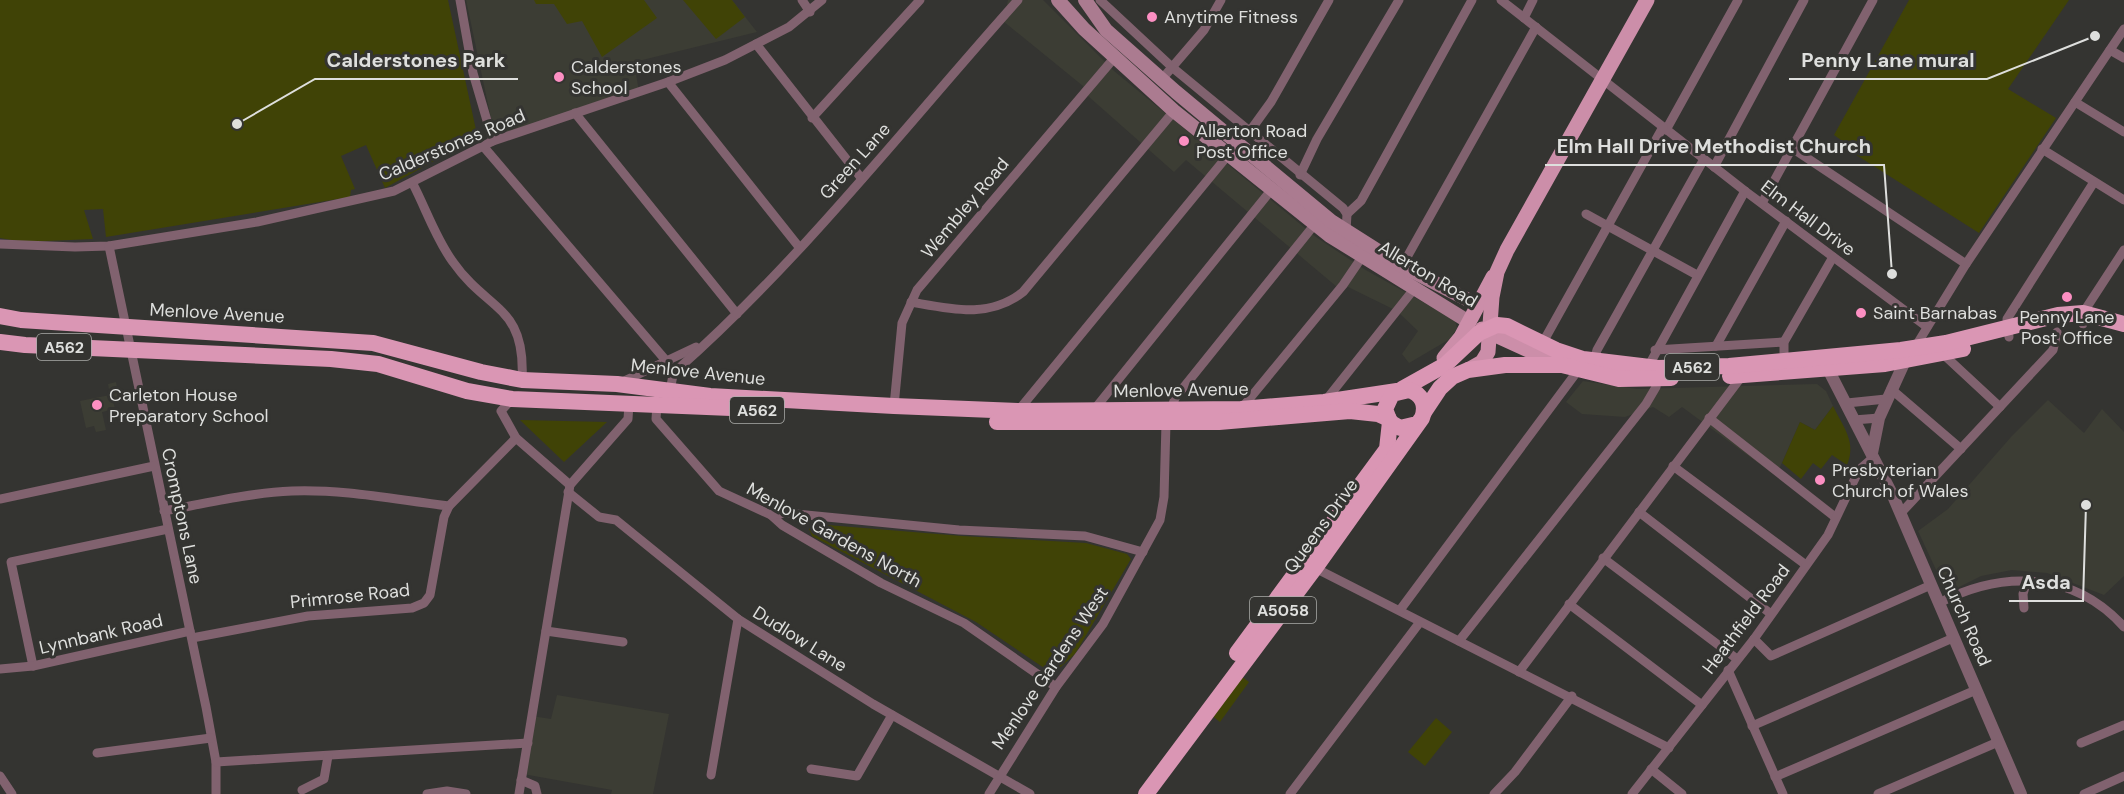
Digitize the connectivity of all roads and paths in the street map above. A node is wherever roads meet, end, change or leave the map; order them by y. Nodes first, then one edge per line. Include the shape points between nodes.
1 (460, 0) edge
2 (802, 0) edge
3 (822, 0) edge
4 (920, 0) edge
5 (1018, 0) edge
6 (1058, 0) edge
7 (1085, 0) edge
8 (1100, 0) edge
9 (1221, 0) edge
10 (1329, 0) edge
11 (1399, 0) edge
12 (1472, 0) edge
13 (1501, 0) edge
14 (1533, 0) edge
15 (1647, 0) edge
16 (1738, 0) edge
17 (1804, 0) edge
18 (1869, 1) edge
19 (810, 12) junction
20 (1524, 18) junction
21 (1536, 27) junction
22 (2124, 28) edge
23 (756, 44) junction
24 (2110, 50) junction
25 (1115, 57) junction
26 (2124, 58) edge
27 (1173, 68) junction
28 (1162, 79) junction
29 (1603, 79) junction
30 (668, 82) junction
31 (2075, 102) junction
32 (1174, 111) junction
33 (575, 113) junction
34 (812, 118) junction
35 (1664, 128) junction
36 (1250, 131) junction
37 (2124, 132) edge
38 (493, 141) junction
39 (483, 146) junction
40 (1792, 148) junction
41 (2042, 149) junction
42 (1229, 154) junction
43 (1704, 159) junction
44 (1714, 166) junction
45 (1300, 175) junction
46 (862, 179) junction
47 (2094, 182) junction
48 (413, 184) junction
49 (1272, 189) junction
50 (1745, 191) junction
51 (2124, 201) edge
52 (1762, 203) junction
53 (1347, 213) junction
54 (1586, 214) dead end
55 (1786, 221) junction
56 (1315, 224) junction
57 (1609, 226) junction
58 (1346, 231) junction
59 (0, 244) edge
60 (109, 246) junction
61 (799, 247) junction
62 (1653, 250) junction
63 (2124, 250) edge
64 (1362, 257) junction
65 (1833, 257) junction
66 (1966, 264) junction
67 (1408, 270) junction
68 (1697, 275) junction
69 (1492, 278) junction
70 (1414, 289) junction
71 (1459, 296) junction
72 (911, 302) junction
73 (737, 314) junction
74 (0, 315) edge
75 (2083, 319) junction
76 (1486, 322) junction
77 (2124, 324) edge
78 (125, 327) junction
79 (1927, 327) junction
80 (2008, 332) junction
81 (2057, 332) dead end
82 (2124, 336) edge
83 (712, 339) junction
84 (0, 342) edge
85 (1784, 342) junction
86 (1542, 344) junction
87 (1716, 346) junction
88 (129, 349) junction
89 (1655, 350) junction
90 (1944, 355) junction
91 (1899, 359) junction
92 (1784, 360) junction
93 (1594, 361) junction
94 (668, 363) junction
95 (1828, 363) junction
96 (1562, 365) junction
97 (1579, 369) junction
98 (1468, 370) junction
99 (1655, 371) junction
100 (1742, 376) junction
101 (522, 380) junction
102 (671, 383) junction
103 (613, 384) junction
104 (1400, 390) junction
105 (1888, 394) junction
106 (512, 399) junction
107 (1324, 402) junction
108 (1847, 403) junction
109 (608, 404) junction
110 (629, 404) junction
111 (657, 404) junction
112 (894, 406) junction
113 (2000, 407) junction
114 (1241, 409) junction
115 (1018, 411) junction
116 (1093, 411) junction
117 (1169, 416) junction
118 (1421, 418) junction
119 (1709, 418) junction
120 (1879, 418) junction
121 (1390, 420) junction
122 (1854, 420) junction
123 (516, 438) junction
124 (1961, 449) junction
125 (1873, 455) junction
126 (154, 466) junction
127 (1673, 466) junction
128 (569, 489) junction
129 (0, 499) edge
130 (449, 506) junction
131 (164, 511) junction
132 (1639, 512) junction
133 (1900, 514) junction
134 (771, 515) junction
135 (1835, 517) junction
136 (168, 529) junction
137 (1143, 552) junction
138 (1603, 558) junction
139 (1806, 565) junction
140 (1315, 568) junction
141 (2027, 580) junction
142 (1931, 585) junction
143 (1939, 603) junction
144 (1569, 604) junction
145 (2025, 609) dead end
146 (1400, 610) junction
147 (1771, 614) junction
148 (738, 618) junction
149 (1420, 622) junction
150 (2123, 622) edge
151 (546, 631) junction
152 (191, 635) junction
153 (1953, 638) junction
154 (1754, 639) junction
155 (1460, 641) junction
156 (623, 642) dead end
157 (1737, 659) junction
158 (33, 666) junction
159 (0, 669) edge
160 (1728, 670) junction
161 (1520, 672) junction
162 (1056, 687) junction
163 (1976, 690) junction
164 (1572, 696) junction
165 (1702, 705) junction
166 (892, 715) junction
167 (2124, 724) edge
168 (1752, 726) junction
169 (211, 738) junction
170 (1998, 742) junction
171 (528, 743) junction
172 (2081, 743) dead end
173 (1669, 747) junction
174 (97, 753) dead end
175 (328, 756) junction
176 (216, 762) junction
177 (811, 769) dead end
178 (1652, 769) junction
179 (711, 775) dead end
180 (0, 776) edge
181 (998, 776) junction
182 (2124, 776) edge
183 (1775, 777) junction
184 (521, 780) junction
185 (302, 790) dead end
186 (12, 794) edge
187 (216, 794) edge
188 (427, 794) edge
189 (466, 794) edge
190 (519, 794) edge
191 (537, 794) edge
192 (989, 794) edge
193 (1030, 794) edge
194 (1135, 794) edge
195 (1146, 794) edge
196 (1290, 794) edge
197 (1494, 794) edge
198 (1632, 794) edge
199 (1682, 794) edge
200 (1783, 794) edge
201 (1878, 794) edge
202 (2020, 794) edge
203 (2084, 794) edge

1 - 38 street via 473,73
2 - 19 street
3 - 19 street, Calderstones Road
4 - 34 street
5 - 46 street, Green Lane
6 - 25 main road, Allerton Road
7 - 28 main road, Allerton Road via 1106,30
8 - 27 street
9 - 27 street
10 - 36 street via 1271,102
11 - 45 street
12 - 53 street via 1361,201
13 - 20 street, Elm Hall Drive
14 - 20 street
15 - 29 main road
16 - 35 street
17 - 44 street
18 - 40 street
19 - 23 street, Calderstones Road
20 - 21 street, Elm Hall Drive
21 - 29 street, Elm Hall Drive
21 - 67 street
22 - 24 street
23 - 30 street, Calderstones Road
23 - 34 street
24 - 26 street
24 - 31 street
25 - 32 main road, Allerton Road
25 - 72 street, Wembley Road via 934,269
27 - 28 street
27 - 36 street
28 - 58 main road, Allerton Road
29 - 35 street, Elm Hall Drive
29 - 69 main road
30 - 33 street, Calderstones Road
30 - 61 street
31 - 37 street
31 - 41 street
32 - 42 main road, Allerton Road
32 - 72 street via 1023,292 1008,304 963,309
33 - 38 street, Calderstones Road
33 - 73 street
34 - 46 street
35 - 43 street, Elm Hall Drive
35 - 57 street
36 - 45 street
38 - 39 street, Calderstones Road
39 - 48 street, Calderstones Road
39 - 94 street
40 - 52 street
40 - 66 street
41 - 47 street
41 - 66 street
42 - 49 main road, Allerton Road
42 - 115 street
43 - 44 street, Elm Hall Drive
43 - 62 street
44 - 50 street, Elm Hall Drive
45 - 53 street
46 - 61 street, Green Lane
47 - 51 street
47 - 80 street via 2007,319
48 - 60 street, Calderstones Road via 257,222
48 - 101 street via 453,262 508,316 518,333
49 - 56 main road, Allerton Road
49 - 116 street
50 - 52 street, Elm Hall Drive
50 - 68 street
52 - 55 street, Elm Hall Drive
53 - 58 street
54 - 57 street
55 - 65 street, Elm Hall Drive
55 - 87 street
56 - 64 main road, Allerton Road
56 - 117 street via 1175,399
57 - 62 street
57 - 86 street
58 - 67 main road, Allerton Road
59 - 60 street, Calderstones Road
60 - 78 street, Cromptons Lane
61 - 73 street, Green Lane
62 - 68 street
62 - 93 street
63 - 75 street
64 - 70 main road, Allerton Road
64 - 114 street
65 - 79 street, Elm Hall Drive
65 - 85 street
66 - 79 street
67 - 71 main road, Allerton Road
67 - 76 main road
68 - 89 street
69 - 71 main road via 1472,295
69 - 76 main road
70 - 76 main road, Allerton Road
70 - 107 street
71 - 76 main road, Allerton Road
72 - 112 street, Wembley Road via 902,323
73 - 83 street, Green Lane
74 - 78 highway, Menlove Avenue / A562
75 - 77 highway, A562
75 - 80 highway, A562
75 - 82 highway, A562
76 - 86 highway, Allerton Road / A562
76 - 96 main road, Allerton Road
76 - 98 main road via 1485,357
76 - 104 highway, A562 via 1456,357
78 - 88 street, Cromptons Lane
78 - 101 highway, Menlove Avenue / A562 via 373,343
79 - 91 street
80 - 90 highway, A562
80 - 91 highway, A562
81 - 113 street via 2053,350
83 - 94 street, Green Lane
83 - 102 street, Green Lane
84 - 88 highway, Menlove Avenue / A562
85 - 87 street
85 - 92 street
86 - 93 highway, Allerton Road / A562
87 - 89 street
88 - 106 highway, Menlove Avenue / A562 via 278,354 378,364 467,391
88 - 126 street, Cromptons Lane
89 - 99 street
90 - 91 highway, A562
90 - 113 street
91 - 95 highway, Allerton Road / A562
91 - 95 highway, Allerton Road / A562 via 1860,366
91 - 105 street
92 - 95 highway, Allerton Road / A562
92 - 99 highway, Allerton Road / A562
93 - 99 highway, Allerton Road / A562
94 - 102 street
94 - 103 street, Green Lane
95 - 100 highway, Allerton Road / A562
95 - 108 street, Church Road
96 - 97 highway, Allerton Road / A562
96 - 98 highway, A562 via 1504,365
97 - 99 highway, Allerton Road / A562 via 1619,379
97 - 146 street
98 - 118 highway, A562 via 1440,388
99 - 100 highway, Allerton Road / A562
99 - 155 street via 1656,387 1646,404
100 - 119 street
101 - 103 highway, Menlove Avenue / A562
102 - 103 highway, Menlove Avenue / A562
102 - 111 highway
102 - 112 highway, Menlove Avenue / A562 via 710,396
103 - 109 highway
104 - 107 highway, Menlove Avenue / A562
104 - 118 highway via 1419,395
104 - 121 highway via 1386,403
105 - 108 street
105 - 120 street
105 - 124 street
106 - 109 highway, Menlove Avenue / A562
106 - 123 street, Dudlow Lane via 501,411
107 - 114 highway, Menlove Avenue / A562
108 - 122 street, Church Road
109 - 110 highway, Menlove Avenue / A562
110 - 111 highway, Menlove Avenue / A562
110 - 128 street via 628,419
111 - 117 highway, Menlove Avenue / A562 via 1023,423
111 - 134 street, Menlove Gardens North via 656,419 719,491
112 - 115 highway, Menlove Avenue / A562
113 - 124 street
114 - 117 highway, Menlove Avenue / A562
115 - 116 highway, Menlove Avenue / A562
116 - 117 highway, Menlove Avenue / A562
117 - 121 highway, Menlove Avenue / A562 via 1270,420 1350,411 1371,412
117 - 137 street, Menlove Gardens West via 1160,520
118 - 121 highway, A562 via 1400,428
118 - 140 highway, Queens Drive / A5058
119 - 127 street
119 - 135 street
120 - 122 street
120 - 125 street
121 - 194 highway, Queens Drive / A5058 via 1387,449
122 - 125 street, Church Road
123 - 128 street, Dudlow Lane
123 - 130 street, Primrose Road
124 - 133 street
125 - 133 street, Church Road
125 - 135 street, Heathfield Road via 1859,470
126 - 129 street
126 - 131 street, Cromptons Lane
127 - 132 street
127 - 139 street
128 - 148 street, Dudlow Lane via 599,517 616,520
128 - 151 street
130 - 131 street via 340,492 295,491 255,494
130 - 152 street, Primrose Road via 430,595 424,603 412,608 308,616
131 - 136 street, Cromptons Lane
132 - 138 street
132 - 147 street
133 - 142 street, Church Road
134 - 137 street via 1085,536
134 - 162 street, Menlove Gardens North via 881,583 964,623
135 - 139 street, Heathfield Road via 1828,536
136 - 152 street, Cromptons Lane
136 - 158 street, Lynnbank Road via 11,562
137 - 162 street, Menlove Gardens West via 1103,624
138 - 144 street
138 - 157 street
139 - 147 street, Heathfield Road
140 - 146 street
140 - 195 highway, Queens Drive / A5058
141 - 143 street via 1999,581
141 - 145 street via 2023,594
141 - 150 street via 2076,592
142 - 143 street, Church Road
142 - 154 street via 1771,656
143 - 153 street, Church Road
144 - 161 street
144 - 165 street
146 - 149 street
147 - 154 street, Heathfield Road
148 - 166 street, Dudlow Lane
148 - 179 street
149 - 155 street
149 - 196 street
151 - 156 street
151 - 171 street
152 - 158 street, Lynnbank Road
152 - 169 street, Cromptons Lane
153 - 163 street, Church Road
153 - 168 street
154 - 157 street, Heathfield Road
155 - 161 street
157 - 160 street, Heathfield Road
158 - 159 street
160 - 165 street, Heathfield Road
160 - 168 street
161 - 164 street
162 - 181 street, Menlove Gardens West
163 - 170 street, Church Road
163 - 183 street
164 - 173 street
164 - 197 street
165 - 173 street, Heathfield Road
166 - 177 street via 857,776
166 - 181 street, Dudlow Lane
167 - 172 street
168 - 183 street
169 - 174 street
169 - 176 street, Cromptons Lane
170 - 201 street
170 - 202 street, Church Road
171 - 175 street
171 - 184 street
173 - 178 street, Heathfield Road
175 - 176 street
175 - 185 street via 324,779
176 - 187 street, Cromptons Lane
178 - 198 street, Heathfield Road
178 - 199 street
180 - 186 street
181 - 192 street, Menlove Gardens West
181 - 193 street, Dudlow Lane
182 - 203 street
183 - 200 street
184 - 190 street
184 - 191 street via 535,786
188 - 189 street

